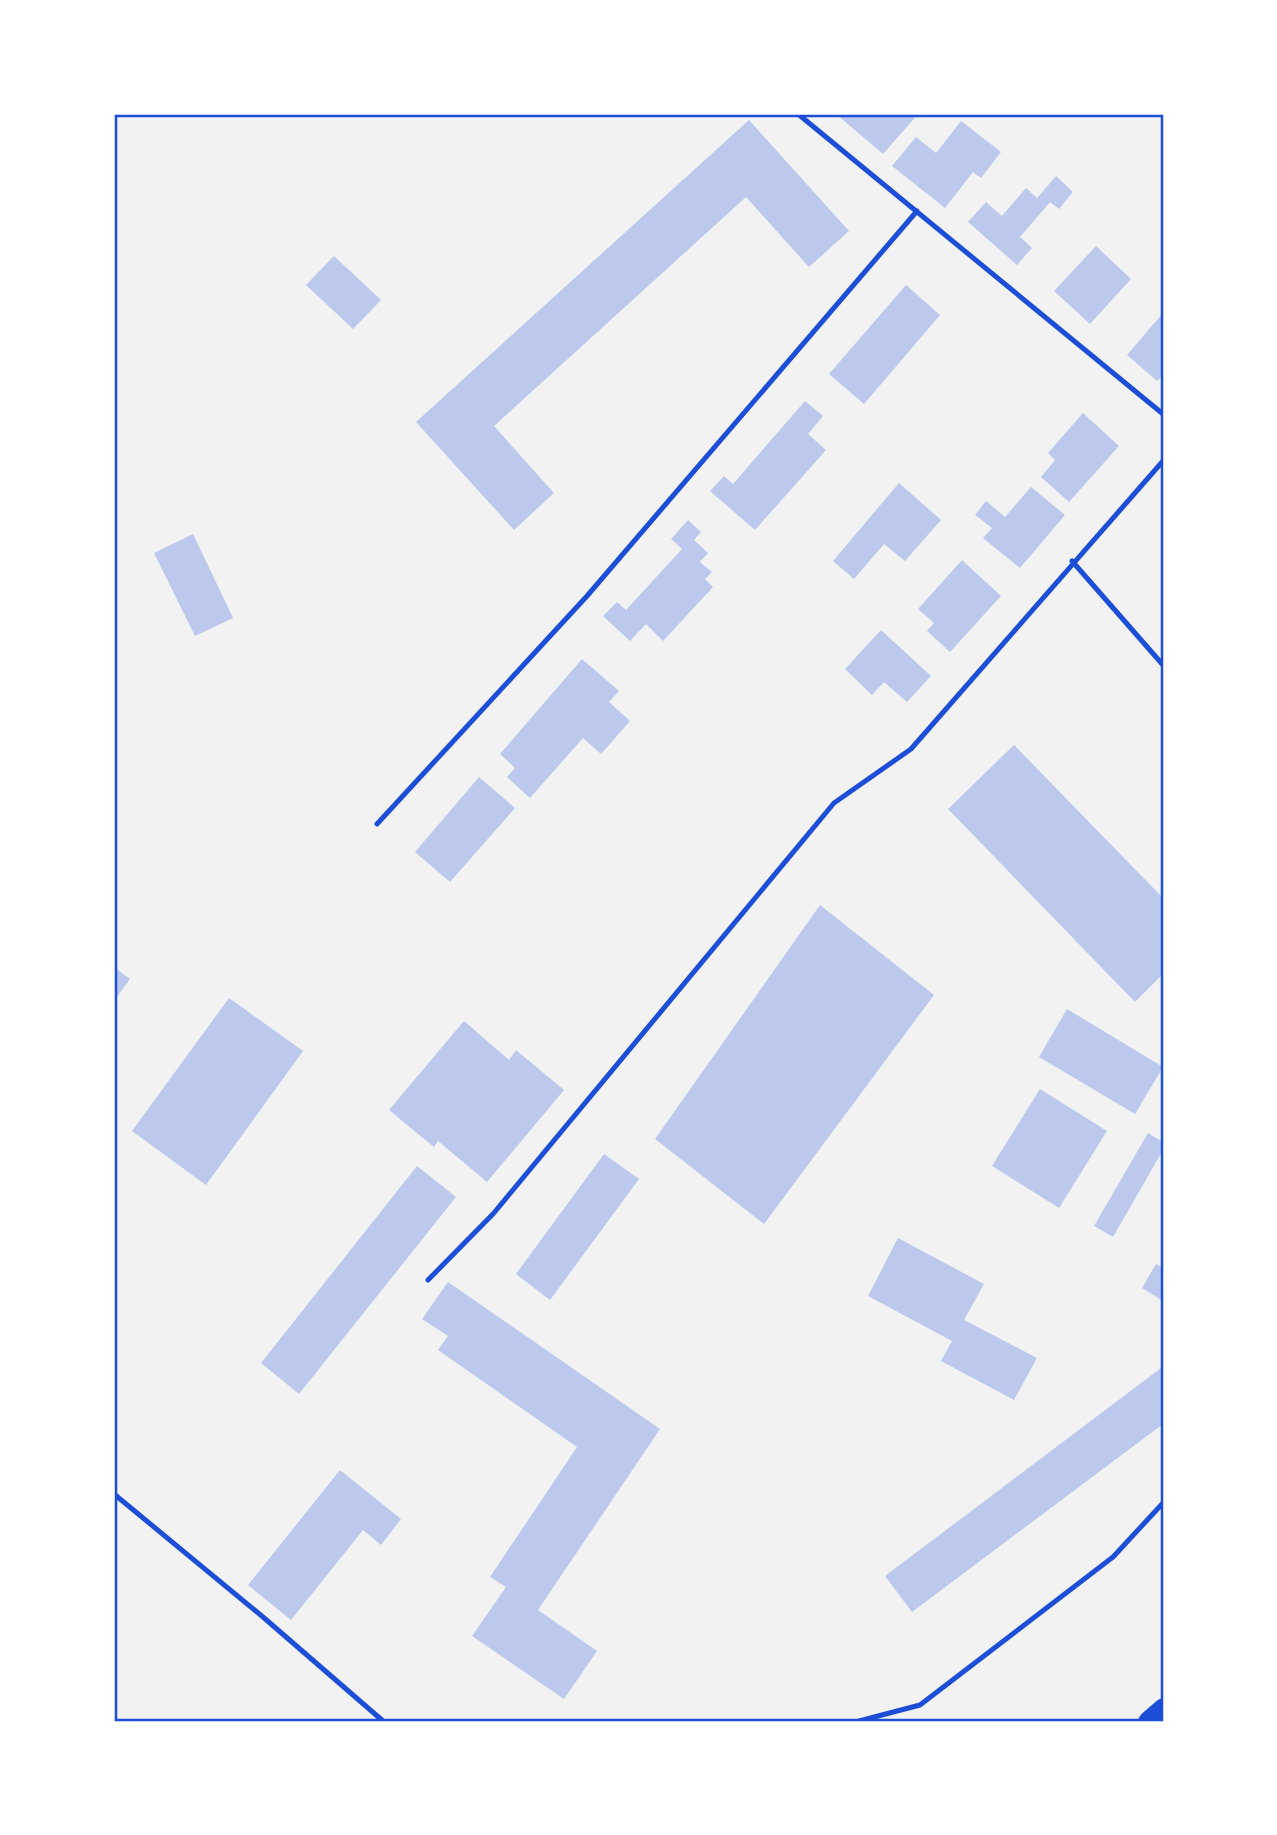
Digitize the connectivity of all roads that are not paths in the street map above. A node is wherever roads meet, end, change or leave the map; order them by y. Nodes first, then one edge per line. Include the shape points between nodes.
1 (799, 114) edge
2 (917, 211) junction
3 (1163, 414) edge
4 (1163, 461) edge
5 (1072, 561) junction
6 (1163, 665) edge
7 (377, 824) dead end
8 (428, 1280) dead end
9 (114, 1494) edge
10 (1163, 1503) edge
11 (1163, 1708) edge
12 (383, 1721) edge
13 (859, 1721) edge
14 (1148, 1721) edge

1 - 2 lane
2 - 3 lane
2 - 7 lane via 587,596
4 - 5 lane
5 - 6 lane
5 - 8 lane via 911,749 834,803 493,1214
9 - 12 lane
10 - 13 lane via 1113,1557 920,1705
11 - 14 highway

